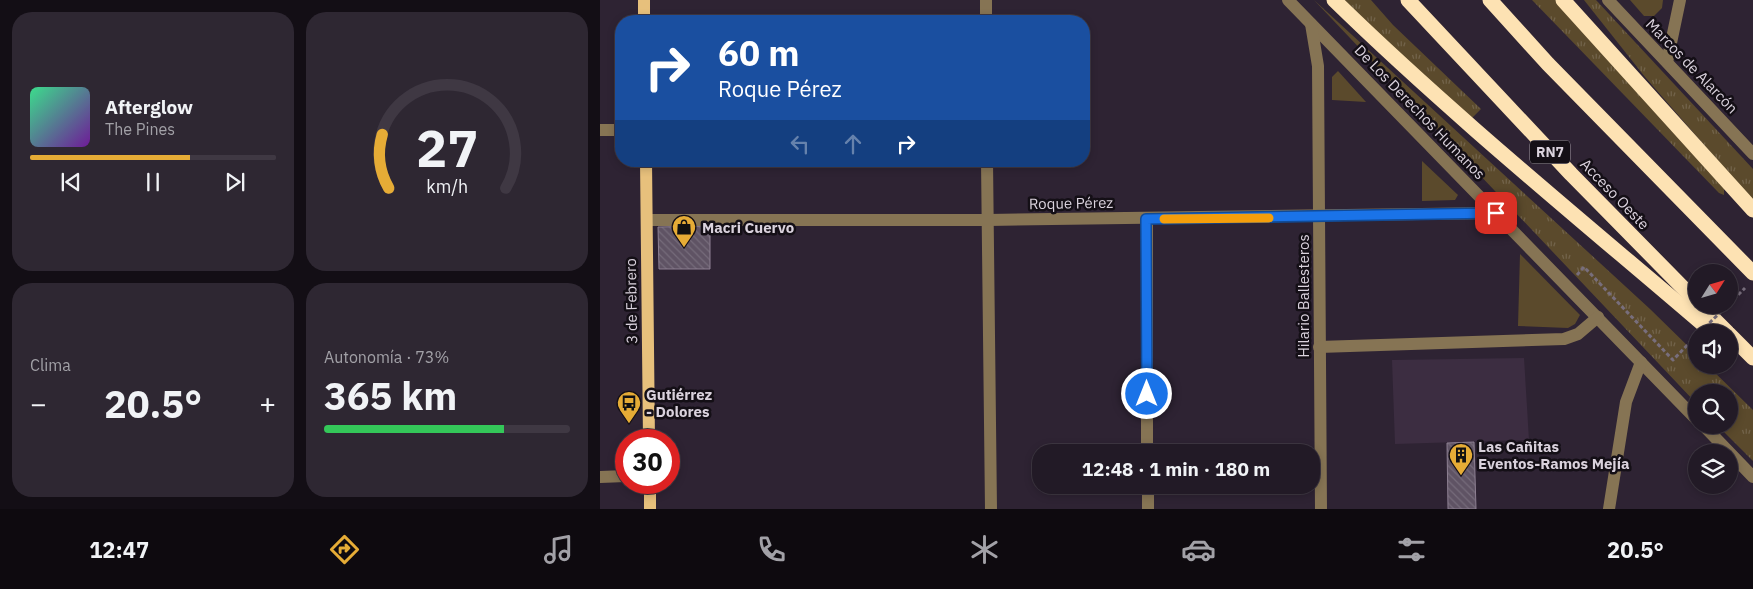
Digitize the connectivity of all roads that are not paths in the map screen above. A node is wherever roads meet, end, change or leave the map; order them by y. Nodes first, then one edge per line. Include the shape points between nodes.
1 (644, 0) edge
2 (986, 0) edge
3 (1288, 0) edge
4 (1334, 0) edge
5 (1408, 0) edge
6 (1490, 0) edge
7 (1563, 0) edge
8 (1608, 0) edge
9 (1680, 0) edge
10 (644, 15) edge
11 (986, 15) edge
12 (1311, 24) junction
13 (1667, 62) junction
14 (600, 130) edge
15 (615, 130) edge
16 (1753, 154) edge
17 (646, 167) edge
18 (987, 167) edge
19 (1753, 210) edge
20 (1496, 213) junction
21 (1318, 217) junction
22 (1146, 219) junction
23 (647, 220) junction
24 (988, 220) junction
25 (1750, 280) edge
26 (1688, 293) edge
27 (1709, 314) edge
28 (1598, 317) junction
29 (1703, 324) edge
30 (1719, 324) edge
31 (1738, 343) edge
32 (1319, 347) junction
33 (1738, 355) edge
34 (1753, 358) edge
35 (1641, 362) junction
36 (1753, 368) edge
37 (1688, 410) edge
38 (649, 429) edge
39 (1711, 434) edge
40 (1148, 444) edge
41 (600, 476) edge
42 (615, 476) edge
43 (1753, 477) edge
44 (650, 494) edge
45 (1148, 494) edge
46 (650, 509) edge
47 (991, 509) edge
48 (1148, 509) edge
49 (1321, 509) edge
50 (1609, 509) edge

1 - 10 main road
2 - 11 street
3 - 12 street, De Los Derechos Humanos
4 - 29 highway via 1391,56
5 - 26 highway, Acceso Oeste / RN7
6 - 25 highway
7 - 19 highway
8 - 13 street, Marcos de Alarcón
9 - 13 street
12 - 20 street, De Los Derechos Humanos
12 - 21 street, Hilario Ballesteros via 1318,66
13 - 16 street, Marcos de Alarcón
14 - 15 street
17 - 23 main road, 3 de Febrero
18 - 24 street
20 - 21 street, Roque Pérez
20 - 28 street, De Los Derechos Humanos
21 - 22 street, Roque Pérez
21 - 32 street, Hilario Ballesteros
22 - 24 street, Roque Pérez
22 - 40 street
23 - 24 street, Roque Pérez
23 - 38 main road, 3 de Febrero
24 - 47 street
27 - 30 highway
28 - 32 street via 1578,334 1564,339
28 - 35 street, De Los Derechos Humanos
31 - 34 highway
32 - 49 street, Hilario Ballesteros
33 - 36 highway
35 - 37 street, De Los Derechos Humanos
35 - 50 street via 1626,402
39 - 43 street
41 - 42 street
44 - 46 main road
45 - 48 street

